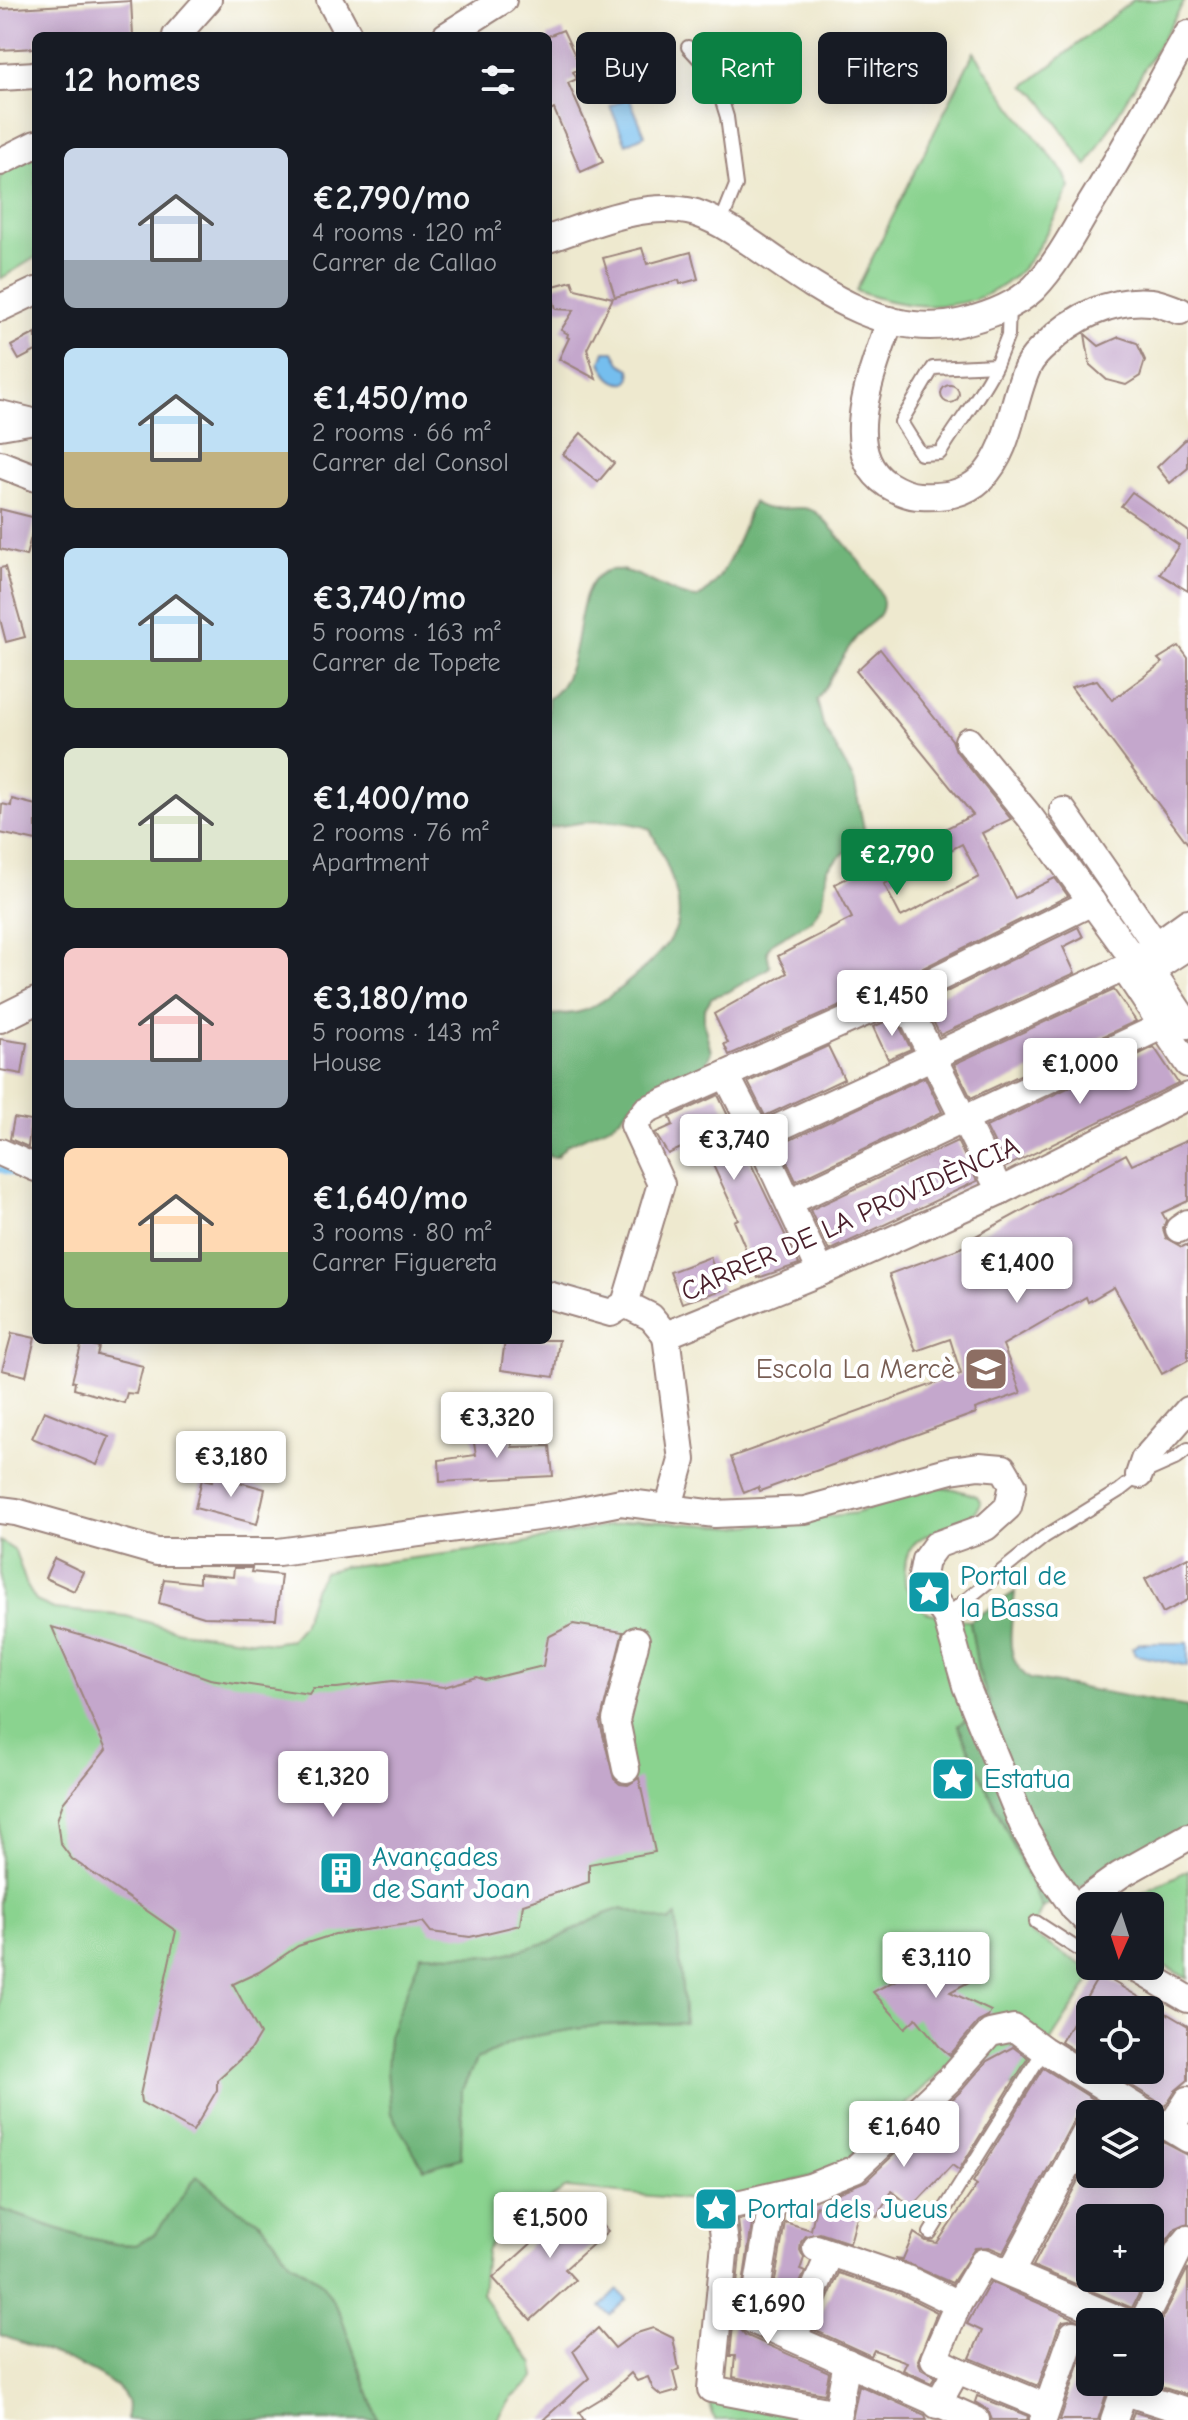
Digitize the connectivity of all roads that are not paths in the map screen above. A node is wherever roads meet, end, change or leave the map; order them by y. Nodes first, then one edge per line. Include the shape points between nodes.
1 (208, 0) edge
2 (330, 0) edge
3 (503, 0) edge
4 (180, 32) edge
5 (347, 32) edge
6 (452, 32) edge
7 (1188, 34) edge
8 (688, 47) dead end
9 (32, 75) edge
10 (0, 77) edge
11 (32, 146) edge
12 (0, 162) edge
13 (720, 225) junction
14 (552, 238) edge
15 (32, 293) edge
16 (1009, 305) junction
17 (0, 308) edge
18 (1185, 314) edge
19 (890, 320) junction
20 (996, 365) junction
21 (0, 414) edge
22 (32, 420) edge
23 (32, 420) edge
24 (0, 426) edge
25 (0, 464) edge
26 (32, 476) edge
27 (968, 741) dead end
28 (1063, 811) dead end
29 (1092, 902) junction
30 (1188, 922) edge
31 (1188, 946) edge
32 (1138, 958) junction
33 (902, 996) junction
34 (32, 1003) edge
35 (0, 1019) edge
36 (1188, 1025) edge
37 (1162, 1026) junction
38 (933, 1056) junction
39 (1188, 1064) edge
40 (726, 1075) junction
41 (1188, 1096) edge
42 (966, 1119) junction
43 (758, 1137) junction
44 (0, 1152) edge
45 (32, 1166) edge
46 (1000, 1191) junction
47 (789, 1202) junction
48 (821, 1272) junction
49 (552, 1296) edge
50 (625, 1304) junction
51 (666, 1335) junction
52 (1188, 1410) edge
53 (1188, 1449) edge
54 (1139, 1475) junction
55 (669, 1506) junction
56 (0, 1510) edge
57 (946, 1616) junction
58 (636, 1640) dead end
59 (626, 1769) dead end
60 (1188, 1837) edge
61 (1104, 1892) edge
62 (1076, 1907) edge
63 (1036, 1922) dead end
64 (1076, 1948) edge
65 (1156, 1980) edge
66 (1188, 1999) edge
67 (1044, 2050) junction
68 (1108, 2091) junction
69 (1103, 2100) edge
70 (1123, 2100) edge
71 (1188, 2100) edge
72 (1164, 2124) edge
73 (1076, 2150) edge
74 (773, 2197) junction
75 (930, 2233) dead end
76 (1188, 2239) edge
77 (1011, 2272) junction
78 (958, 2304) junction
79 (1093, 2308) edge
80 (1150, 2308) edge
81 (1073, 2334) dead end
82 (794, 2337) junction
83 (847, 2362) junction
84 (957, 2370) junction
85 (1123, 2396) edge
86 (1147, 2396) edge
87 (937, 2405) junction
88 (1186, 2413) edge
89 (1045, 2414) edge
90 (837, 2417) edge
91 (966, 2419) edge
92 (1114, 2420) edge

1 - 4 street
2 - 5 street
3 - 6 street
7 - 16 street via 1053,265
8 - 13 lane via 714,75 727,117 736,185
9 - 10 street
11 - 12 street
13 - 14 street via 695,213 661,209 625,214
13 - 19 street via 839,302
15 - 17 street
16 - 19 street via 956,324 919,326
16 - 20 lane via 1008,335
18 - 19 street via 1152,302 1124,303 1070,323 1029,362 1000,453 983,477 963,493 939,497 915,496 880,479 860,434
20 - 20 lane via 933,368 901,422 921,454 940,453
21 - 22 street
23 - 24 street
25 - 26 street
27 - 29 street
28 - 32 street
29 - 32 street
29 - 33 street
30 - 32 street
31 - 36 street via 1151,970
32 - 37 street
32 - 38 street
33 - 38 street
33 - 40 street
34 - 35 street
37 - 39 street
37 - 42 street
38 - 42 street
38 - 43 street
40 - 43 street
40 - 50 street via 646,1110 634,1125 661,1184
41 - 46 street, CARRER DE LA PROVIDÈNCIA
42 - 46 street
42 - 47 street
43 - 47 street
44 - 45 street
46 - 48 street, CARRER DE LA PROVIDÈNCIA
47 - 48 street
48 - 51 street, CARRER DE LA PROVIDÈNCIA
49 - 50 street via 611,1313
50 - 51 street via 651,1317
51 - 55 street via 682,1460
52 - 54 street via 1144,1460
53 - 54 lane
54 - 57 lane via 1044,1537
55 - 56 street via 621,1502 278,1552 157,1552
55 - 57 street via 715,1514 805,1510 951,1470 1003,1468 1013,1485 1008,1507 986,1527 936,1545 925,1560 921,1581
57 - 62 street via 966,1686 1025,1830
58 - 59 street via 616,1720
60 - 61 street via 1120,1875
63 - 64 lane
65 - 66 street
67 - 68 street
67 - 74 street via 1014,2028 990,2033 950,2079 855,2169
67 - 75 lane
68 - 69 street
68 - 70 street
71 - 72 street
73 - 77 street
74 - 82 street via 752,2320
74 - 90 street via 720,2208 725,2243 711,2389
76 - 80 street
77 - 78 street via 983,2262
77 - 79 street
78 - 82 street via 907,2279 823,2251
78 - 84 street via 934,2359
81 - 89 street
82 - 83 street
83 - 87 street
83 - 90 street
84 - 87 street
84 - 89 street
85 - 92 street
86 - 88 street
87 - 91 street

